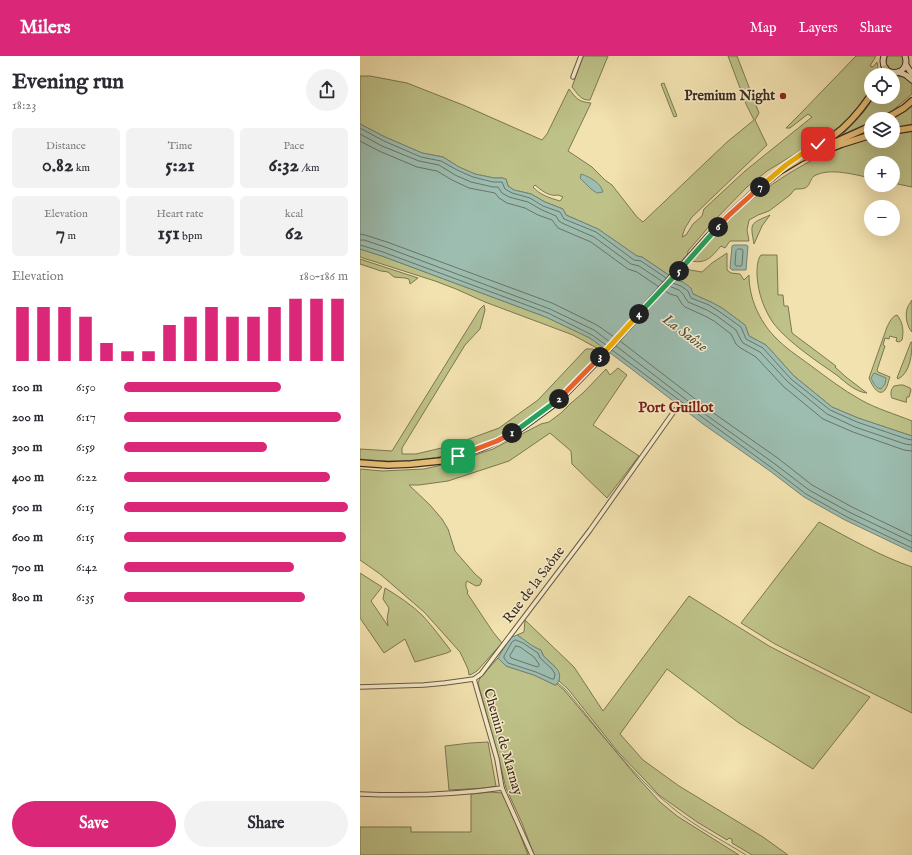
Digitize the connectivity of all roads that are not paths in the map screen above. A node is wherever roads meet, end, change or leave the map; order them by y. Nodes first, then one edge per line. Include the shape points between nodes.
1 (581, 56) edge
2 (883, 56) edge
3 (907, 59) edge
4 (885, 68) edge
5 (900, 71) edge
6 (900, 73) edge
7 (912, 74) edge
8 (573, 77) dead end
9 (912, 80) edge
10 (912, 101) edge
11 (865, 104) edge
12 (897, 112) edge
13 (912, 128) edge
14 (864, 129) edge
15 (900, 130) edge
16 (864, 137) edge
17 (780, 171) junction
18 (764, 184) junction
19 (675, 410) dead end
20 (360, 463) edge
21 (474, 679) junction
22 (360, 687) edge
23 (502, 788) junction
24 (360, 794) edge
25 (532, 855) edge

1 - 8 street
2 - 4 main road
3 - 5 main road via 904,68
3 - 7 main road
6 - 9 main road
10 - 12 main road
11 - 17 main road via 845,127
13 - 15 main road
14 - 17 main road via 812,152
16 - 18 main road via 807,159
17 - 18 main road
18 - 20 main road via 728,216 558,401 517,430 497,441 440,461 388,465
19 - 21 street, Rue de la Saône via 590,530 481,674
21 - 22 street via 424,685
21 - 23 street, Chemin de Marnay via 497,759
23 - 24 street via 430,795
23 - 25 street, Chemin de Marnay

